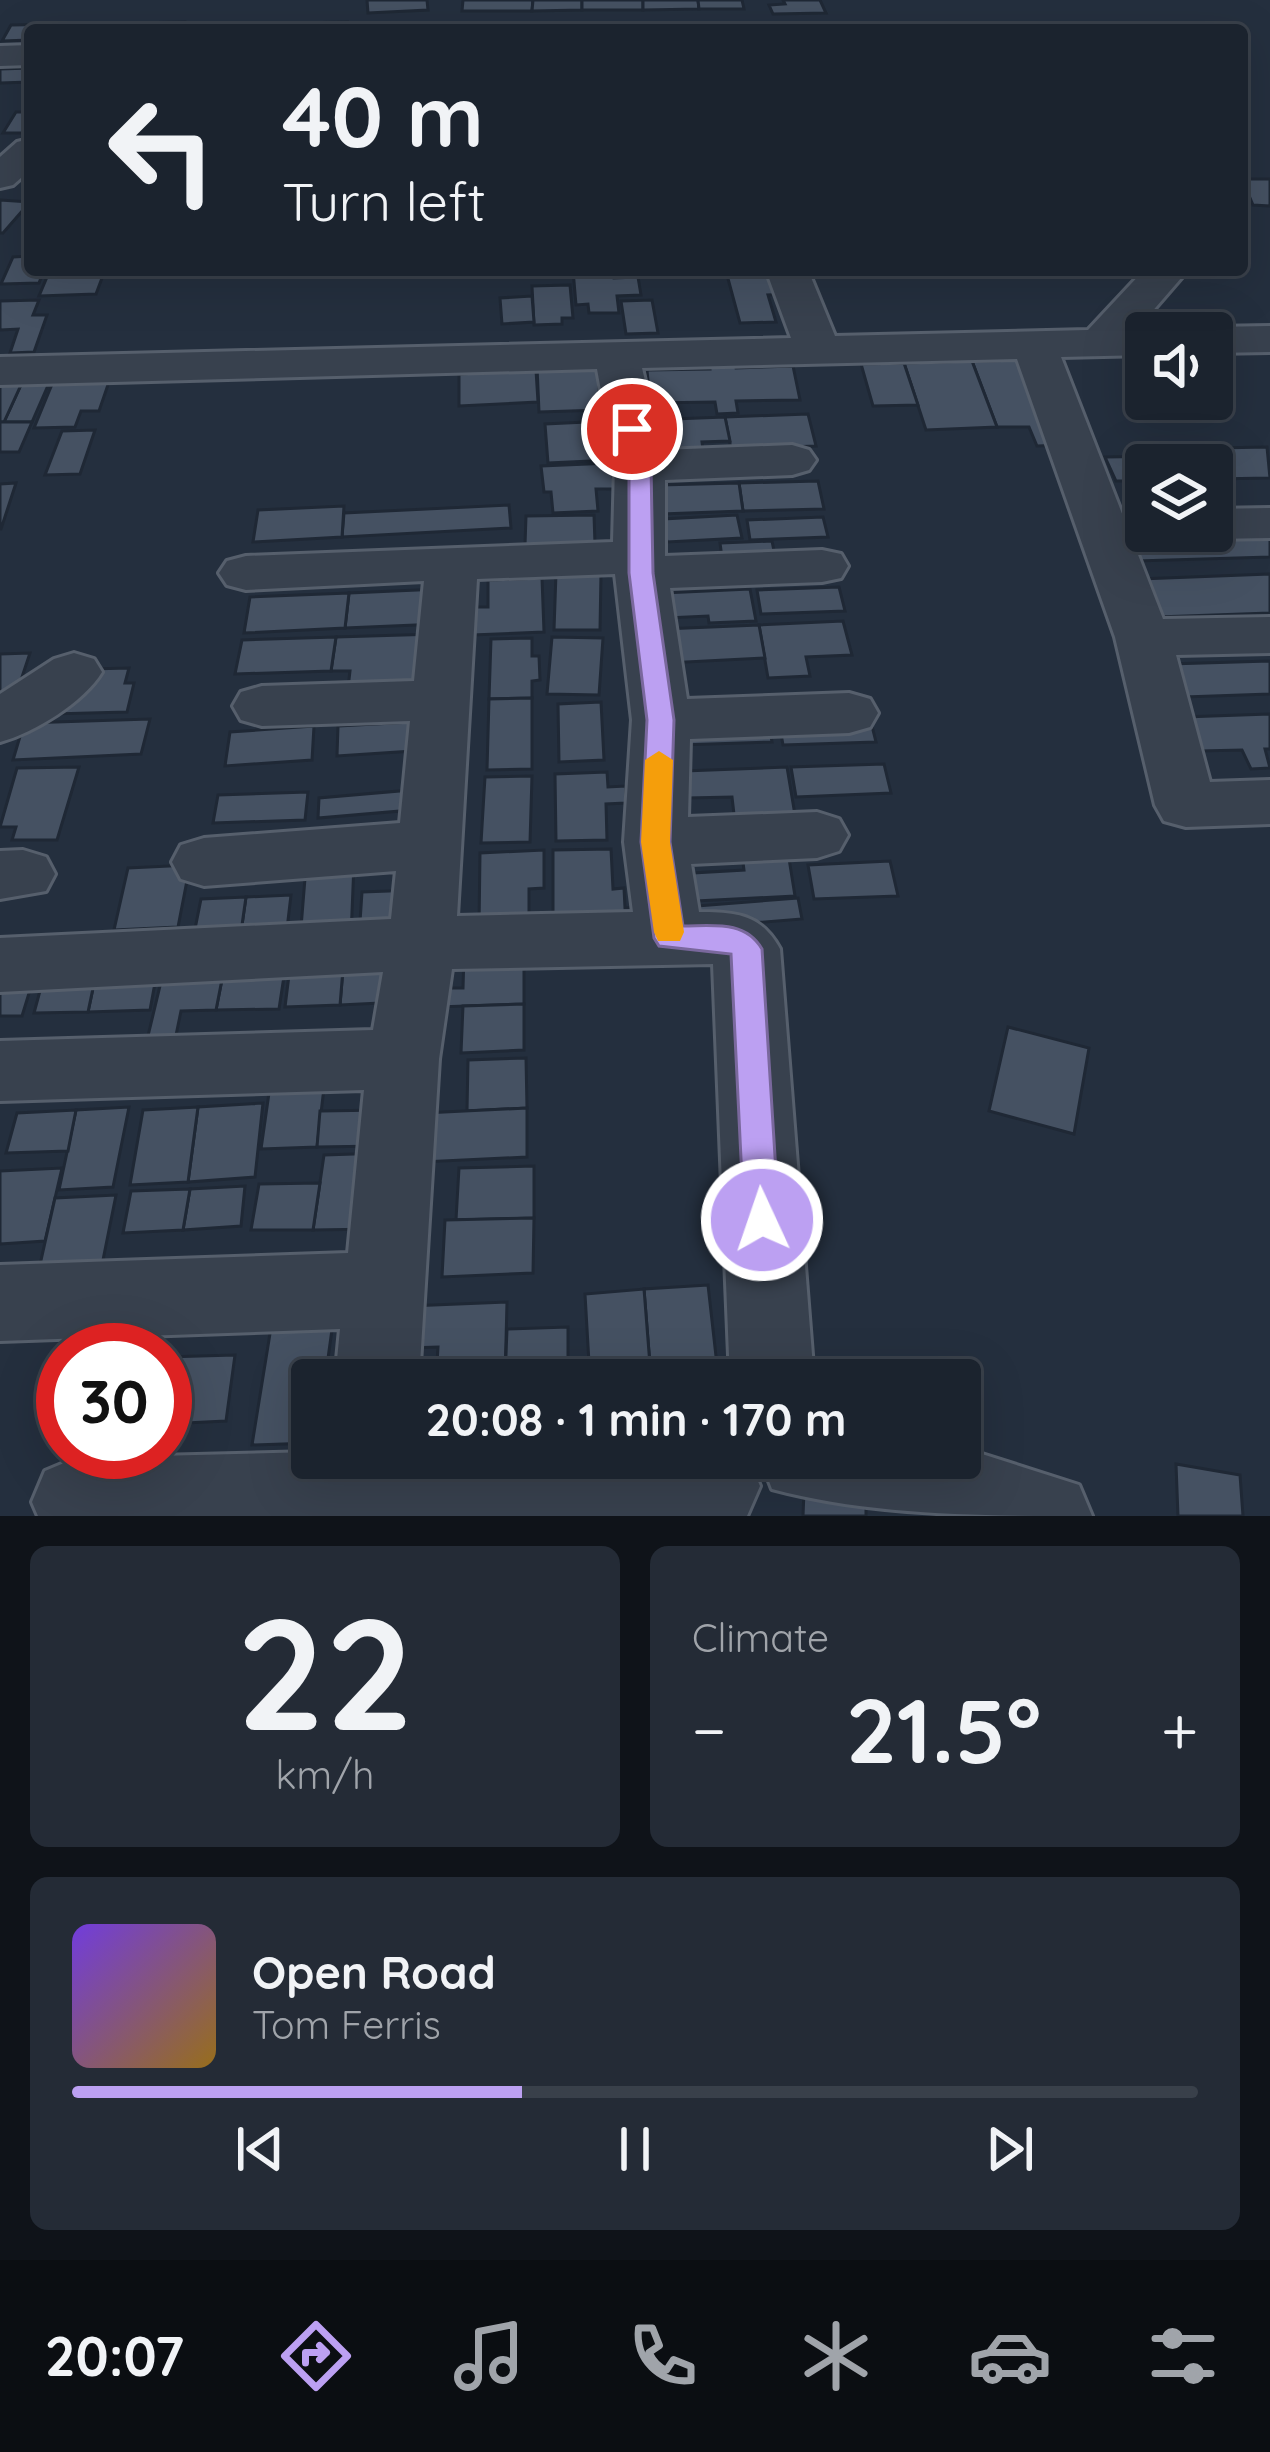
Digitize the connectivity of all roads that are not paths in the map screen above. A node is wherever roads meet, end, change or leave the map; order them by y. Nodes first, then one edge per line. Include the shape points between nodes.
1 (24, 155) edge
2 (0, 177) edge
3 (789, 276) edge
4 (1162, 276) edge
5 (1270, 339) edge
6 (1233, 340) edge
7 (1125, 342) edge
8 (1101, 343) junction
9 (1034, 345) junction
10 (818, 351) junction
11 (616, 355) junction
12 (0, 371) edge
13 (792, 460) dead end
14 (640, 466) junction
15 (1270, 523) edge
16 (1233, 524) edge
17 (1125, 526) edge
18 (1129, 552) edge
19 (452, 563) junction
20 (640, 565) junction
21 (822, 566) dead end
22 (246, 573) dead end
23 (1270, 635) edge
24 (1143, 637) junction
25 (74, 672) dead end
26 (442, 700) junction
27 (262, 706) dead end
28 (849, 713) dead end
29 (661, 720) junction
30 (0, 722) edge
31 (1270, 802) edge
32 (817, 835) dead end
33 (656, 842) junction
34 (427, 845) junction
35 (204, 862) dead end
36 (670, 938) junction
37 (422, 944) junction
38 (0, 965) edge
39 (403, 1059) junction
40 (0, 1071) edge
41 (382, 1290) junction
42 (0, 1303) edge
43 (378, 1359) edge
44 (771, 1359) edge
45 (920, 1479) edge
46 (716, 1486) dead end
47 (370, 1490) edge
48 (76, 1502) dead end
49 (1048, 1516) edge

1 - 2 street
3 - 10 street
4 - 8 street
5 - 6 street
7 - 8 street
8 - 9 street
9 - 10 street
9 - 17 street
10 - 11 street
11 - 12 street
11 - 14 street
13 - 14 street
14 - 20 street
15 - 16 street
18 - 24 street
19 - 20 street
19 - 22 street
19 - 26 street
20 - 21 street
20 - 29 street
23 - 24 street
24 - 31 street via 1186,806
25 - 30 street
26 - 27 street
26 - 34 street
28 - 29 street
29 - 33 street
32 - 33 street
33 - 36 street
34 - 35 street
34 - 37 street
36 - 37 street
36 - 44 street via 733,938 746,949
37 - 38 street
37 - 39 street
39 - 40 street
39 - 41 street
41 - 42 street
41 - 43 street
45 - 49 street
46 - 47 street
47 - 48 street

